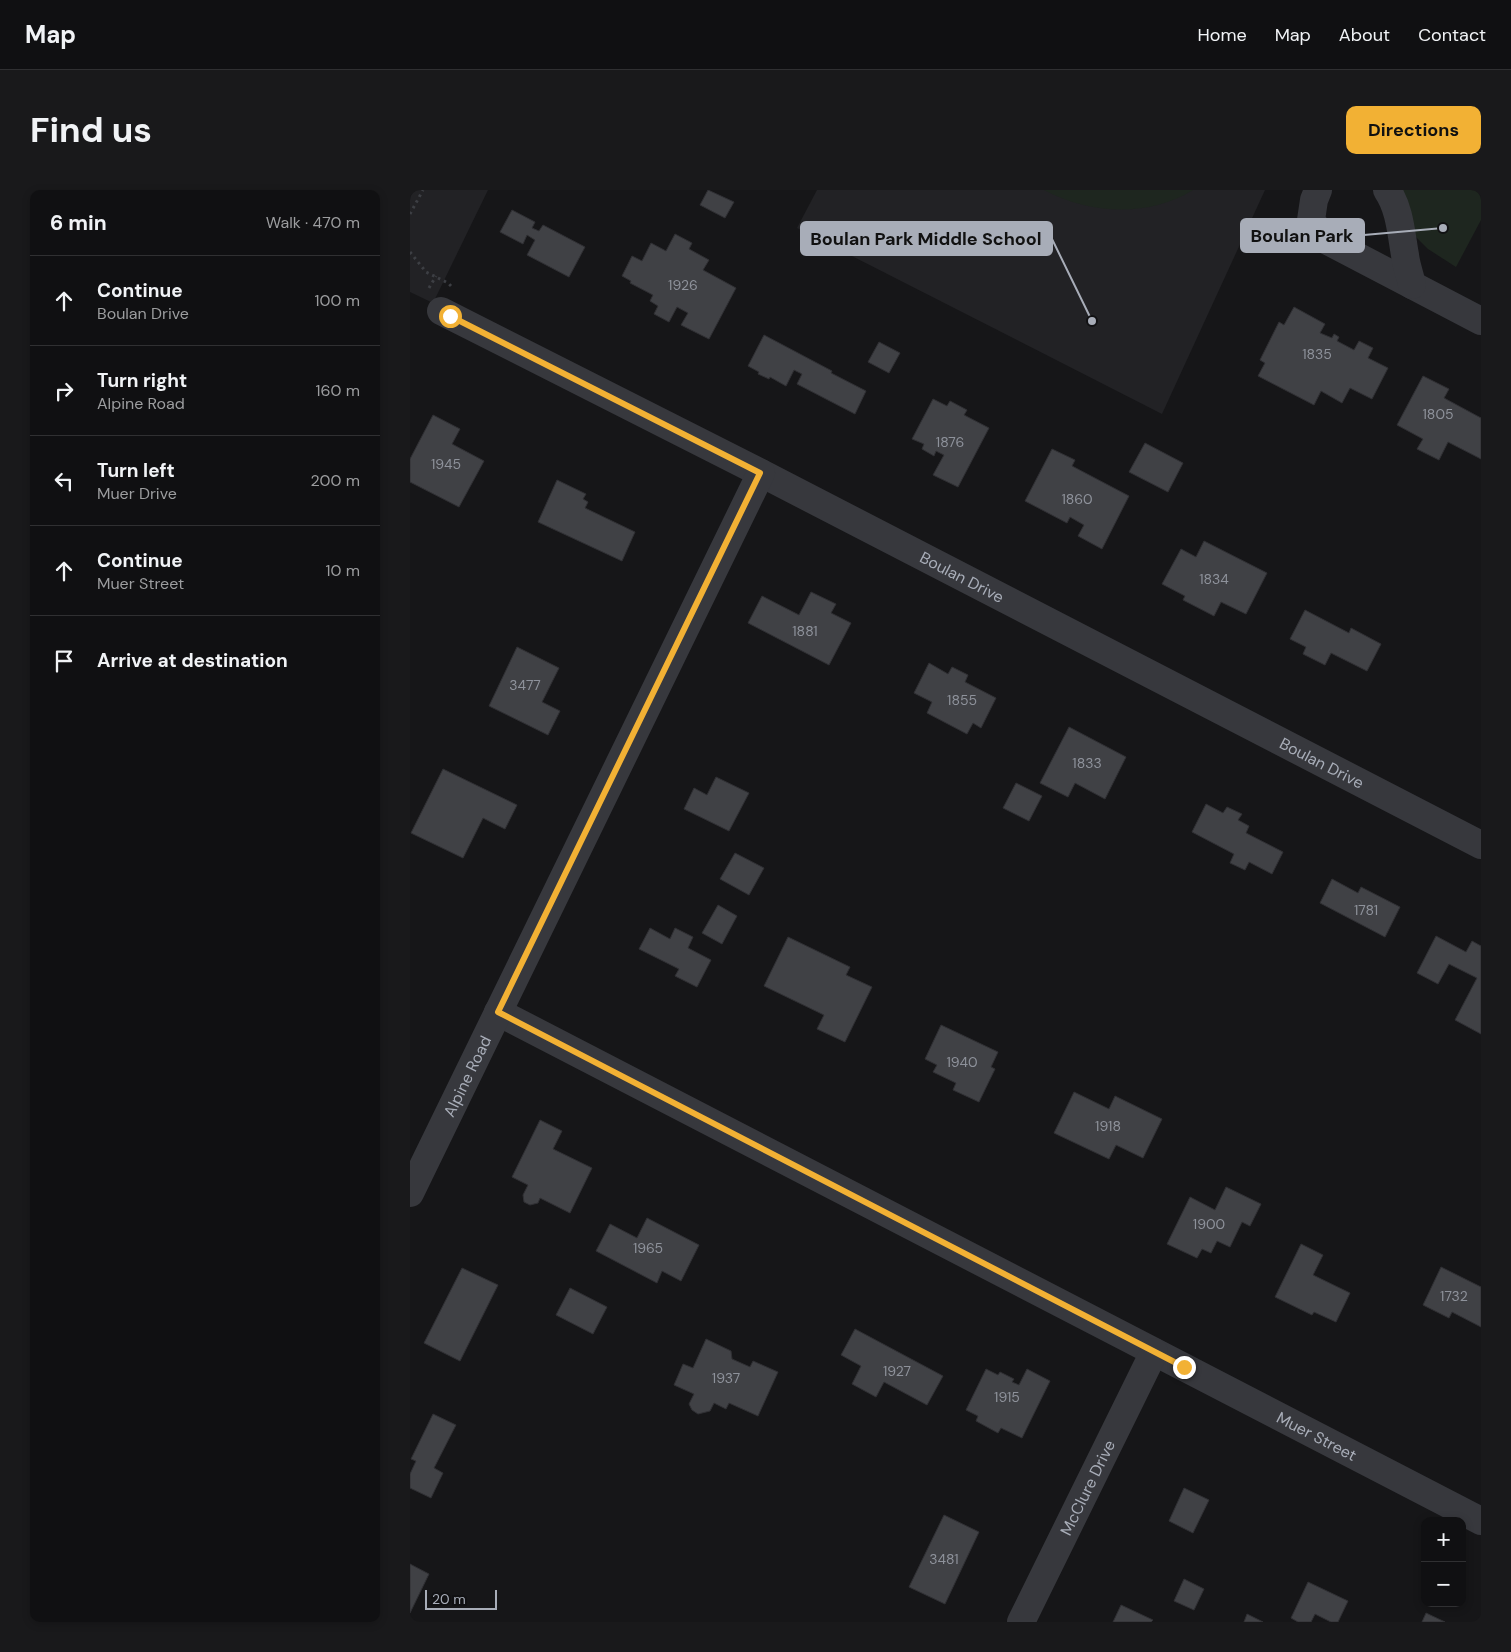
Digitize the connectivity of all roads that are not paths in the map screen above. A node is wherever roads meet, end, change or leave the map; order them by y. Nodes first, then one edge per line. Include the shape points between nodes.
1 (1318, 190) edge
2 (1387, 190) edge
3 (1412, 286) junction
4 (441, 311) dead end
5 (1481, 321) edge
6 (760, 473) junction
7 (1481, 846) edge
8 (498, 1012) junction
9 (410, 1193) edge
10 (1154, 1352) junction
11 (1481, 1521) edge
12 (1021, 1622) edge

1 - 3 street via 1311,220 1324,239
2 - 3 street via 1401,225
3 - 5 street
4 - 6 street, Boulan Drive
6 - 7 street, Boulan Drive
6 - 8 street, Alpine Road
8 - 9 street, Alpine Road
8 - 10 street, Muer Street
10 - 11 street, Muer Street
10 - 12 street, McClure Drive

